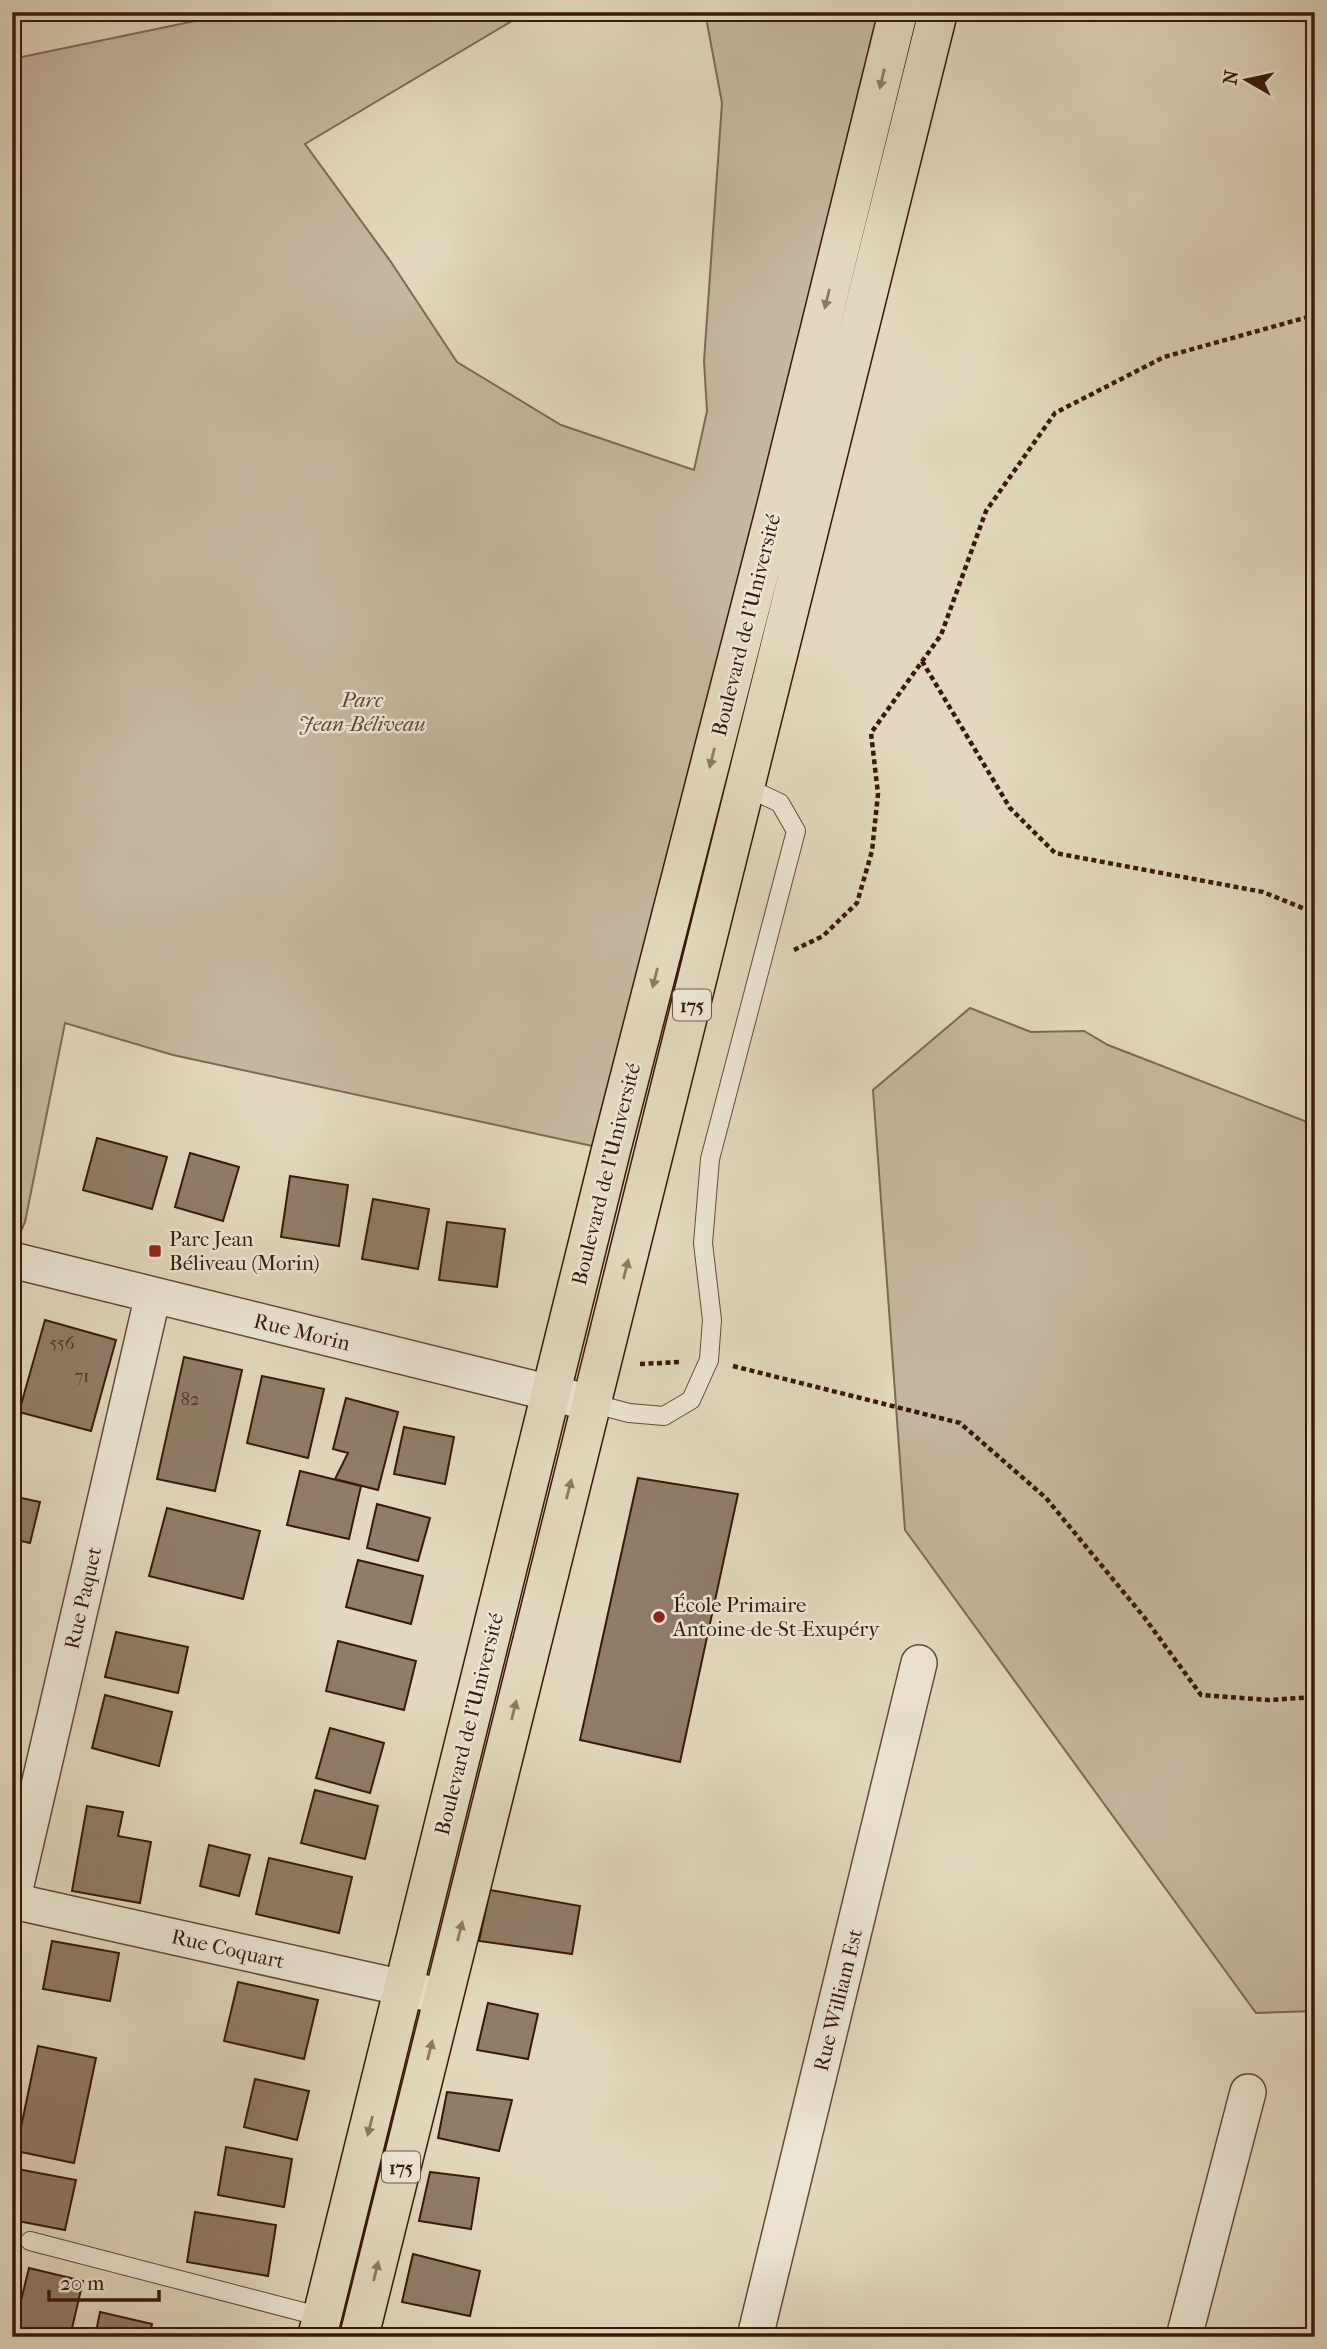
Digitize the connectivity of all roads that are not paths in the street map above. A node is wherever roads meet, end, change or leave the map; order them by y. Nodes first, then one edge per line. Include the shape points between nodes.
1 (898, 12) edge
2 (938, 12) edge
3 (747, 788) junction
4 (12, 1260) edge
5 (153, 1295) junction
6 (551, 1393) junction
7 (592, 1403) junction
8 (919, 1663) dead end
9 (12, 1901) edge
10 (404, 1989) junction
11 (444, 1997) junction
12 (1248, 2092) dead end
13 (30, 2241) dead end
14 (319, 2327) edge
15 (359, 2337) edge
16 (755, 2337) edge
17 (1184, 2337) edge

1 -> 6 main road, Boulevard de l'Université / 175
2 - 3 main road, Boulevard de l'Université / 175
7 -> 3 main road, Boulevard de l'Université / 175
3 - 7 lane via 780,803 796,831 710,1159 703,1243 712,1320 709,1360 691,1400 664,1416
4 - 5 street, Rue Morin
5 - 6 street, Rue Morin
5 - 9 street, Rue Paquet
6 - 7 street, Rue Morin
6 - 10 main road, Boulevard de l'Université / 175
11 -> 7 main road, Boulevard de l'Université / 175
8 - 16 street, Rue William Est
9 - 10 street, Rue Coquart
10 - 11 street, Rue Coquart
10 -> 14 main road, Boulevard de l'Université / 175
15 -> 11 main road, Boulevard de l'Université / 175
12 - 17 street
13 - 14 lane

